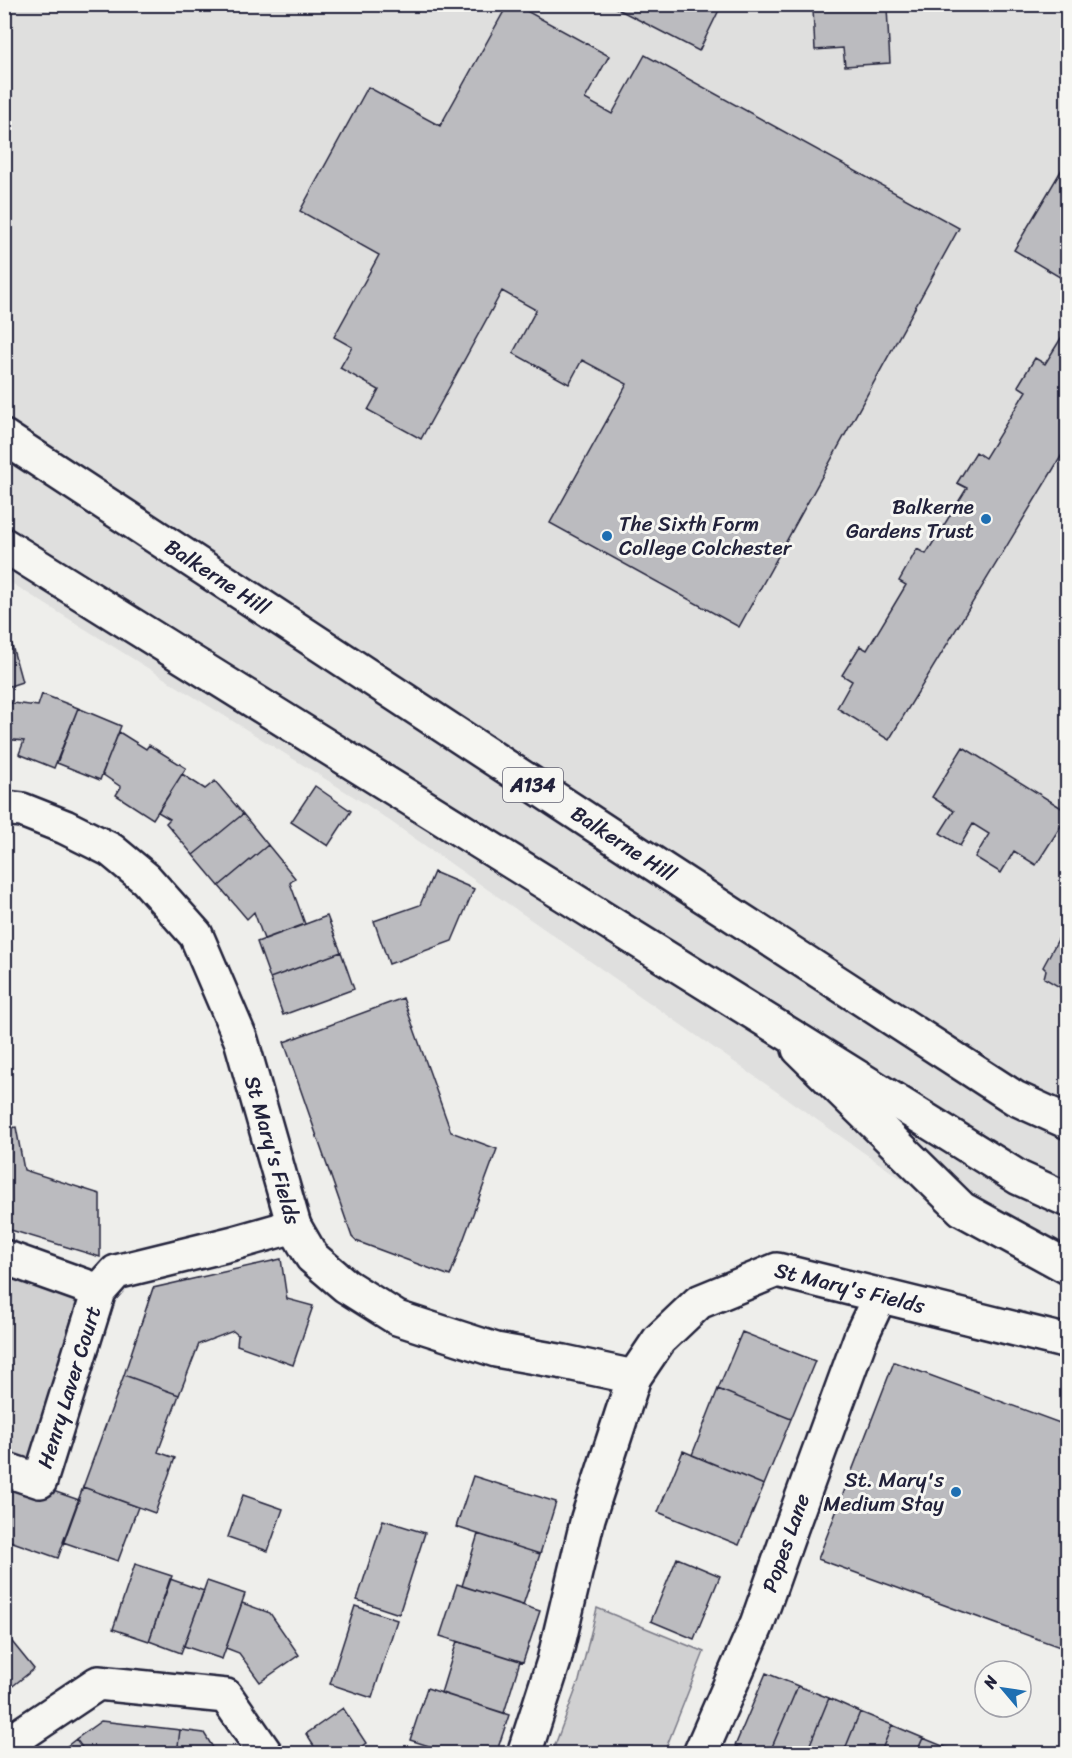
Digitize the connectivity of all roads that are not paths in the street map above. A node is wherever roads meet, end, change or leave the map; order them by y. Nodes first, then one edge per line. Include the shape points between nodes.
1 (4, 437) edge
2 (4, 545) edge
3 (4, 808) edge
4 (781, 1031) junction
5 (1068, 1122) edge
6 (1068, 1200) edge
7 (294, 1226) junction
8 (4, 1257) edge
9 (1068, 1268) edge
10 (99, 1291) junction
11 (880, 1296) junction
12 (1068, 1342) edge
13 (634, 1377) junction
14 (4, 1468) edge
15 (4, 1746) edge
16 (266, 1754) edge
17 (524, 1754) edge
18 (700, 1754) edge

1 - 5 street, Balkerne Hill / A134 via 1015,1098
2 - 4 street
3 - 7 street, St Mary's Fields via 22,810 111,850 146,879 196,935 241,1040
4 - 6 street via 1019,1178
4 - 9 street via 962,1209
7 - 10 street, Henry Laver Court via 116,1272
7 - 13 street, St Mary's Fields via 312,1257 346,1286 397,1318 496,1350
8 - 10 street, Henry Laver Court
10 - 14 street, Henry Laver Court via 40,1481
11 - 12 street, St Mary's Fields
11 - 13 street, St Mary's Fields via 777,1270 699,1302 659,1340
11 - 18 street, Popes Lane via 862,1334 757,1624
13 - 17 street, St Mary's Fields via 588,1518 554,1661
15 - 16 street via 98,1683 226,1696

